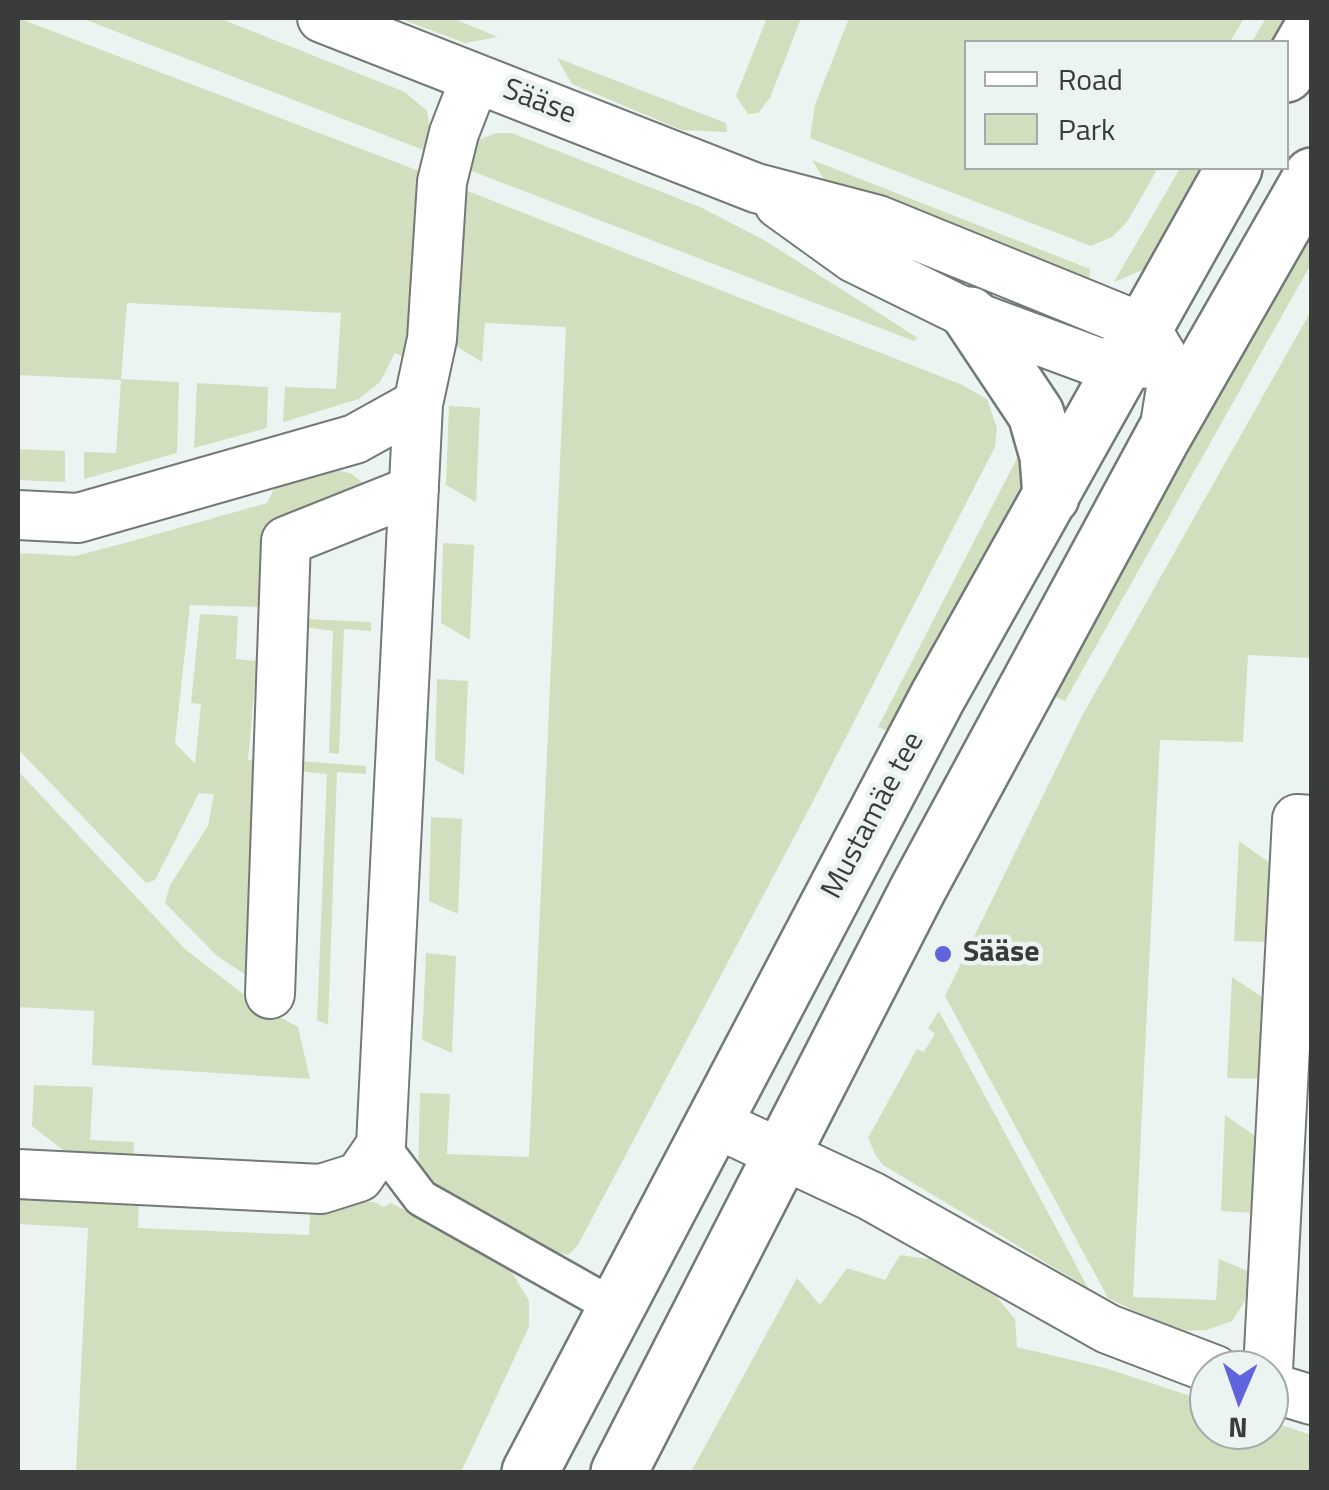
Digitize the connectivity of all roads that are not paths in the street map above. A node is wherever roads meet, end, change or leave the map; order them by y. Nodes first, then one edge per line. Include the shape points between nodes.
1 (322, 18) edge
2 (1312, 30) edge
3 (1289, 69) edge
4 (475, 79) junction
5 (1233, 170) edge
6 (1312, 176) edge
7 (756, 188) junction
8 (970, 315) junction
9 (1163, 352) junction
10 (418, 404) junction
11 (414, 490) junction
12 (1051, 497) junction
13 (18, 516) edge
14 (1312, 820) edge
15 (270, 994) dead end
16 (712, 1122) junction
17 (382, 1146) junction
18 (784, 1155) junction
19 (18, 1174) edge
20 (616, 1308) junction
21 (1269, 1350) edge
22 (1189, 1360) edge
23 (530, 1472) edge
24 (619, 1472) edge

1 - 4 street, Sääse
2 - 3 main road
4 - 7 street, Sääse
4 - 10 street via 442,182 432,339
5 - 9 main road, Mustamäe tee
6 - 9 main road, Mustamäe tee
7 - 8 street, Sääse via 854,258
7 - 9 street, Sääse via 878,220
8 - 9 street, Sääse via 1073,356
8 - 12 main road via 1036,414
9 - 12 main road, Mustamäe tee
9 - 18 main road, Mustamäe tee via 1162,438 918,889
10 - 11 street
10 - 13 street via 355,439 78,518
11 - 15 street via 286,542
11 - 17 street
12 - 16 main road, Mustamäe tee
14 - 21 street via 1297,819
16 - 18 street
16 - 20 main road, Mustamäe tee
17 - 19 street via 359,1177 322,1189
17 - 20 street via 421,1198
18 - 22 street via 872,1196 1108,1328
18 - 24 main road, Mustamäe tee
20 - 23 main road, Mustamäe tee

